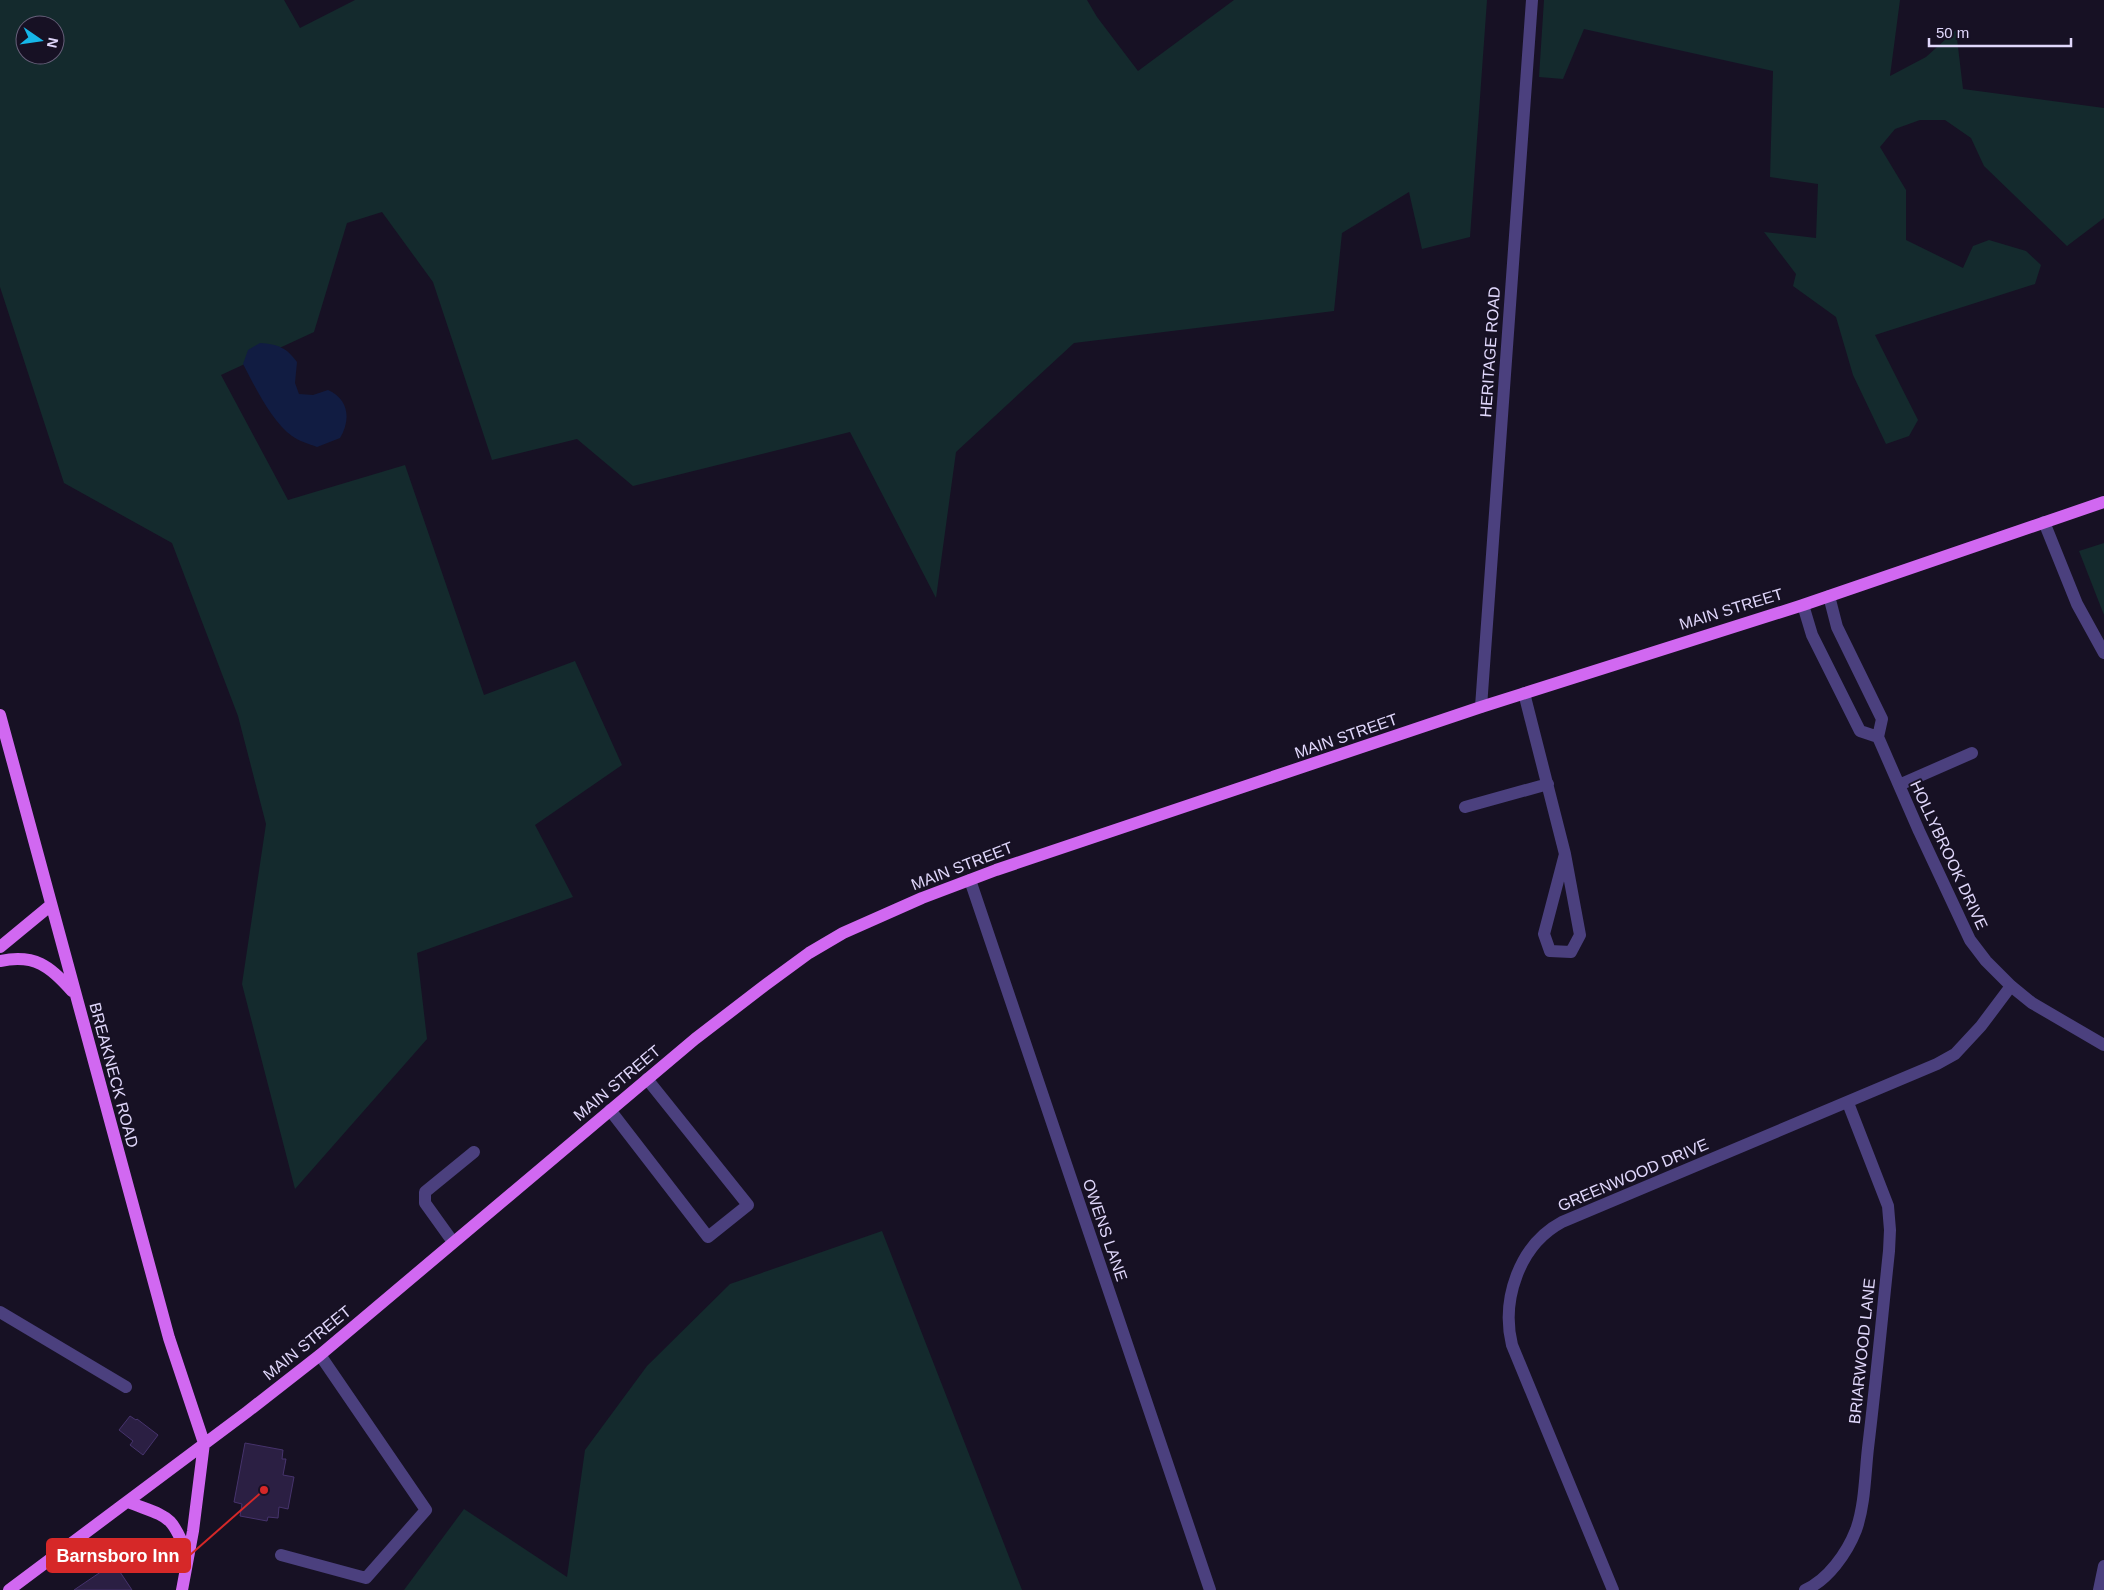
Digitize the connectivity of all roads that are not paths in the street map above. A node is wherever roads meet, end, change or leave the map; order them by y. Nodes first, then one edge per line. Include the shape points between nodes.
1 (1532, 0) edge
2 (2104, 502) edge
3 (2044, 522) junction
4 (1829, 596) junction
5 (1803, 605) junction
6 (2104, 653) edge
7 (1524, 693) junction
8 (1481, 707) junction
9 (0, 715) edge
10 (1878, 737) junction
11 (1972, 753) dead end
12 (1548, 784) junction
13 (1899, 785) junction
14 (1465, 807) dead end
15 (1565, 854) junction
16 (970, 880) junction
17 (51, 905) junction
18 (0, 947) edge
19 (0, 961) edge
20 (2010, 986) junction
21 (76, 995) junction
22 (2104, 1045) edge
23 (647, 1079) junction
24 (1848, 1103) junction
25 (610, 1110) junction
26 (474, 1152) dead end
27 (453, 1242) junction
28 (0, 1312) edge
29 (320, 1355) junction
30 (126, 1387) dead end
31 (204, 1443) junction
32 (128, 1502) junction
33 (281, 1555) dead end
34 (189, 1557) junction
35 (2104, 1566) edge
36 (9, 1590) edge
37 (182, 1590) edge
38 (1210, 1590) edge
39 (1614, 1590) edge
40 (1805, 1590) edge
41 (2099, 1590) edge

1 - 8 street, HERITAGE ROAD
2 - 3 main road, MAIN STREET
3 - 4 main road, MAIN STREET
3 - 6 street via 2077,604
4 - 5 main road, MAIN STREET
4 - 10 street, HOLLYBROOK DRIVE via 1837,627 1882,720
5 - 7 main road, MAIN STREET
5 - 10 street via 1812,635 1860,731
7 - 8 main road, MAIN STREET
7 - 12 street
8 - 16 main road, MAIN STREET
9 - 17 main road, BREAKNECK ROAD
10 - 13 street, HOLLYBROOK DRIVE
11 - 13 street
12 - 14 street
12 - 15 street
13 - 20 street, HOLLYBROOK DRIVE via 1970,940
15 - 15 street via 1580,935 1571,952 1550,951 1544,934
16 - 23 main road, MAIN STREET via 867,922 809,953 729,1011
16 - 38 street, OWENS LANE
17 - 18 main road
17 - 21 main road, BREAKNECK ROAD
19 - 21 main road via 22,958 41,963 58,974
20 - 22 street, HOLLYBROOK DRIVE
20 - 24 street, GREENWOOD DRIVE via 1981,1026 1955,1054
21 - 31 main road, BREAKNECK ROAD via 169,1338
23 - 25 main road, MAIN STREET
23 - 25 street via 748,1205 708,1237
24 - 39 street, GREENWOOD DRIVE via 1562,1222 1536,1244 1516,1276 1508,1309 1512,1344
24 - 40 street, BRIARWOOD LANE via 1888,1206 1889,1251 1871,1428 1856,1529 1835,1565
25 - 27 main road, MAIN STREET
26 - 27 street via 425,1192 425,1203
27 - 29 main road, MAIN STREET
28 - 30 street
29 - 31 main road, MAIN STREET
29 - 33 street via 426,1510 366,1578
31 - 32 main road, MAIN STREET
31 - 34 main road
32 - 34 main road via 172,1521
32 - 36 main road, MAIN STREET
34 - 37 main road
35 - 41 street

